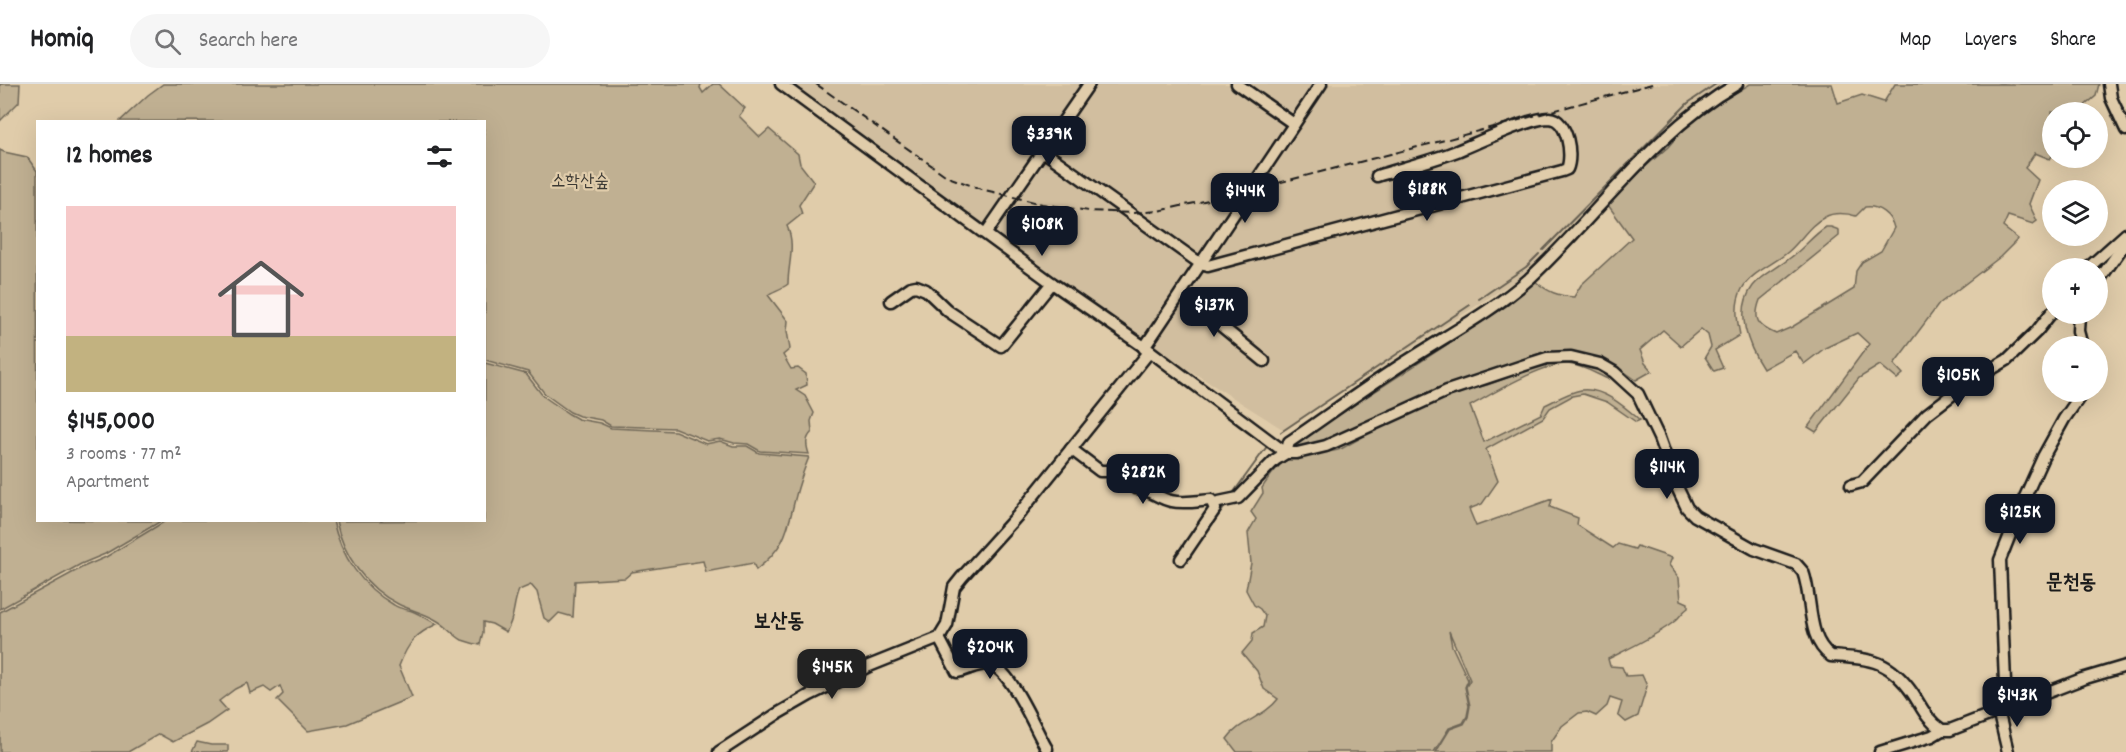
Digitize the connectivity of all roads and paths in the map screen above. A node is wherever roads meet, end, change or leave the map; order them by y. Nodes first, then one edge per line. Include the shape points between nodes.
1 (781, 84) edge
2 (1089, 84) edge
3 (1237, 84) edge
4 (1321, 84) edge
5 (1737, 84) edge
6 (2109, 84) edge
7 (2111, 98) junction
8 (2126, 119) edge
9 (1294, 124) junction
10 (2126, 130) edge
11 (1043, 151) junction
12 (1377, 176) dead end
13 (986, 233) junction
14 (2126, 234) edge
15 (2126, 242) edge
16 (2099, 258) edge
17 (1201, 264) junction
18 (2108, 267) edge
19 (1052, 283) junction
20 (1181, 293) junction
21 (891, 301) dead end
22 (2043, 324) edge
23 (1147, 349) junction
24 (1264, 361) dead end
25 (2076, 402) edge
26 (1071, 449) junction
27 (1286, 453) junction
28 (1851, 485) dead end
29 (1223, 502) junction
30 (1181, 559) dead end
31 (939, 638) junction
32 (2126, 666) edge
33 (2002, 709) junction
34 (1942, 730) junction
35 (1047, 749) dead end
36 (719, 752) edge
37 (1880, 752) edge
38 (2008, 752) edge

1 - 13 street
2 - 11 street
3 - 9 street
4 - 9 street
5 - 27 street via 1670,132 1511,293 1289,442
6 - 7 street
7 - 8 street
7 - 10 street
9 - 17 street
11 - 13 street
11 - 17 street
12 - 17 street via 1548,118 1564,130 1570,151 1567,169 1562,171 1208,266
13 - 19 street
14 - 16 street
15 - 18 street
17 - 20 street
19 - 21 street via 1001,346 948,311 926,290 916,286
19 - 23 street
20 - 23 street
20 - 24 street
22 - 28 street via 2007,360 1966,384 1927,414 1862,482
23 - 26 street
23 - 27 street
25 - 33 street via 2043,457 2000,560
26 - 29 street via 1100,471 1113,471 1135,488 1172,502
26 - 31 street via 954,587 947,625
27 - 29 street via 1238,498
27 - 34 street via 1326,446 1448,391 1547,358 1571,357 1600,364 1638,394 1687,508 1741,543 1796,564 1806,580 1816,637 1826,652 1890,668 1914,695 1923,713
29 - 30 street
31 - 35 street via 957,672 982,664 996,666 1003,672
31 - 36 street via 810,695
32 - 33 street
33 - 34 street
33 - 38 street
34 - 37 street

